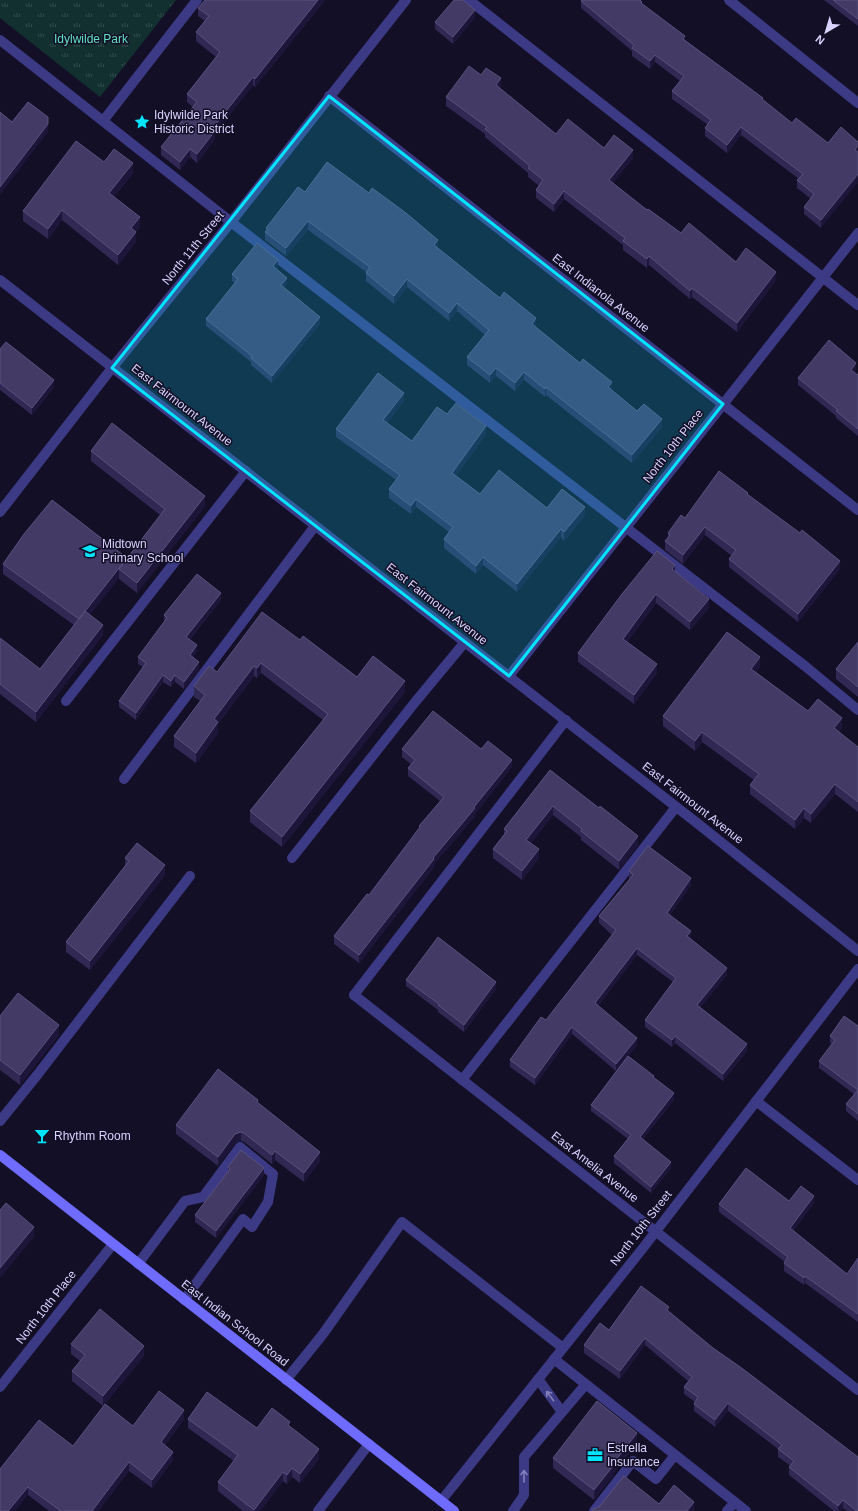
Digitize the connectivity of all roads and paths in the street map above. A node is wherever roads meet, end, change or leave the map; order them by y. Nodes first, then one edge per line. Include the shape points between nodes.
1 (197, 0) edge
2 (406, 0) edge
3 (469, 0) edge
4 (729, 0) edge
5 (0, 40) edge
6 (329, 96) junction
7 (858, 103) edge
8 (103, 121) junction
9 (231, 222) junction
10 (858, 233) edge
11 (822, 278) junction
12 (0, 280) edge
13 (858, 305) edge
14 (112, 368) junction
15 (723, 404) junction
16 (246, 471) junction
17 (858, 510) edge
18 (0, 512) edge
19 (315, 526) junction
20 (626, 527) junction
21 (465, 642) junction
22 (509, 676) junction
23 (66, 701) dead end
24 (858, 710) edge
25 (566, 720) junction
26 (124, 779) dead end
27 (676, 806) junction
28 (292, 858) dead end
29 (190, 876) dead end
30 (856, 945) edge
31 (858, 969) edge
32 (462, 1080) junction
33 (756, 1101) junction
34 (0, 1121) edge
35 (0, 1155) edge
36 (858, 1180) edge
37 (656, 1231) junction
38 (112, 1244) junction
39 (138, 1264) junction
40 (184, 1300) junction
41 (563, 1348) junction
42 (554, 1359) junction
43 (538, 1379) junction
44 (286, 1380) junction
45 (586, 1384) junction
46 (0, 1386) edge
47 (858, 1390) edge
48 (562, 1412) junction
49 (369, 1444) junction
50 (675, 1455) junction
51 (441, 1501) junction
52 (735, 1502) junction
53 (318, 1511) edge
54 (454, 1511) edge
55 (513, 1511) edge
56 (594, 1511) edge
57 (727, 1511) edge
58 (746, 1511) edge

1 - 8 street
2 - 6 street, North 11th Street
3 - 11 street
4 - 7 street
5 - 8 street
6 - 9 street, North 11th Street
6 - 15 street, East Indianola Avenue
8 - 9 street
9 - 14 street, North 11th Street
9 - 20 street
10 - 11 street, North 10th Place
11 - 13 street
11 - 15 street, North 10th Place
12 - 14 street, East Fairmount Avenue
14 - 16 street, East Fairmount Avenue
14 - 18 street, North 11th Street
15 - 17 street, East Indianola Avenue
15 - 20 street, North 10th Place
16 - 19 street, East Fairmount Avenue
16 - 23 street
19 - 21 street, East Fairmount Avenue
19 - 26 street
20 - 22 street, North 10th Place
20 - 24 street
21 - 22 street, East Fairmount Avenue
21 - 28 street
22 - 25 street, East Fairmount Avenue
25 - 27 street, East Fairmount Avenue
25 - 32 street, East Amelia Avenue via 354,995
27 - 30 street, East Fairmount Avenue
27 - 32 street
29 - 34 street
31 - 33 street, North 10th Street
32 - 37 street, East Amelia Avenue
33 - 36 street
33 - 37 street, North 10th Street
35 - 38 main road, East Indian School Road
37 - 41 street, North 10th Street
37 - 47 street, East Amelia Avenue
38 - 39 main road, East Indian School Road
38 - 46 street, North 10th Place
39 - 40 main road, East Indian School Road
39 - 40 street via 185,1201 203,1197 240,1147 273,1174 268,1202 252,1227 243,1219
40 - 44 main road, East Indian School Road
41 - 42 street, North 10th Street
41 - 44 street via 402,1222 323,1334
42 - 43 street, North 10th Street
42 - 45 street
48 -> 43 street
43 - 51 street, North 10th Street
44 - 49 main road, East Indian School Road
45 - 48 street
45 - 50 street
55 -> 48 street via 524,1495 524,1457
49 - 51 main road, East Indian School Road
49 - 53 street
50 - 52 street
50 - 56 street via 656,1479 633,1461
51 - 54 main road, East Indian School Road
52 - 57 street
52 - 58 street

